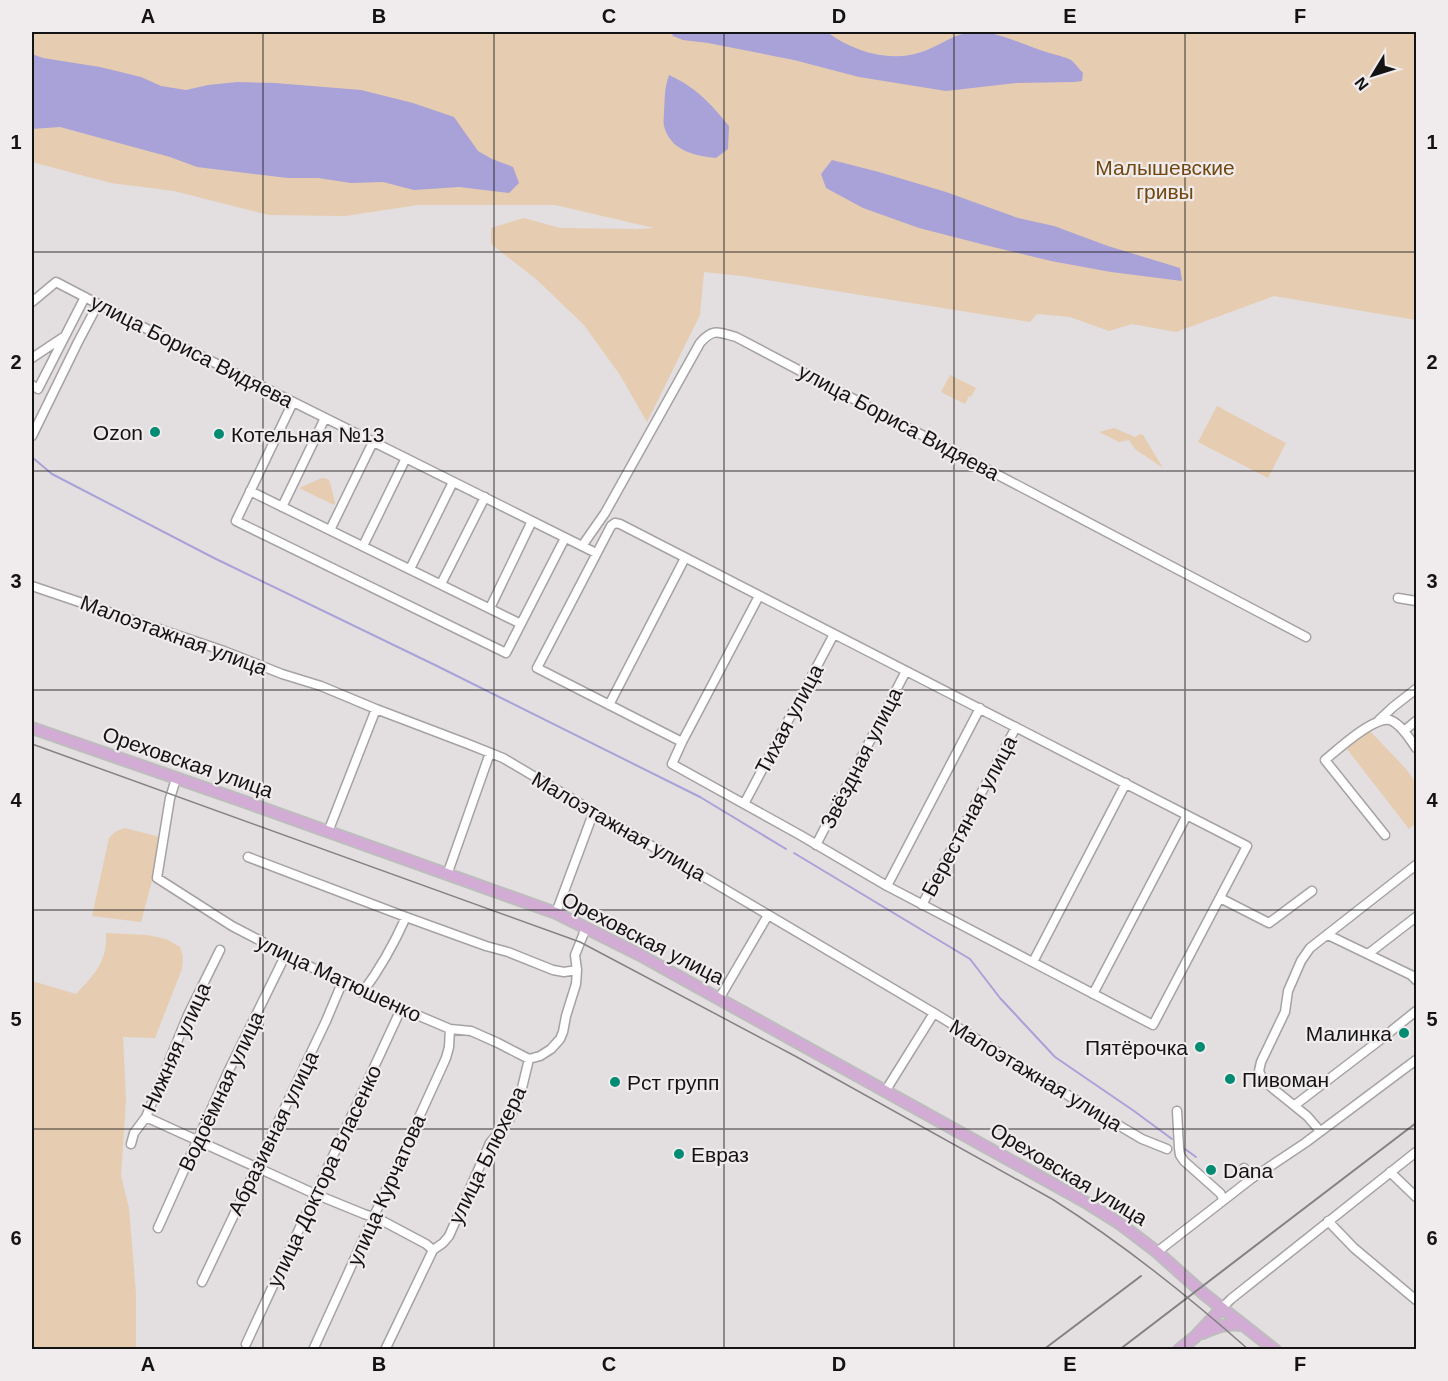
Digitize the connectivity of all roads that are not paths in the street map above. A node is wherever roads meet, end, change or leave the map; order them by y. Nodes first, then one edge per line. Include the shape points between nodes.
1 (85, 297) junction
2 (32, 302) edge
3 (98, 304) junction
4 (66, 336) junction
5 (32, 358) edge
6 (32, 386) edge
7 (293, 402) junction
8 (325, 418) junction
9 (32, 436) edge
10 (373, 442) junction
11 (406, 459) junction
12 (453, 482) junction
13 (250, 491) junction
14 (485, 497) junction
15 (282, 507) junction
16 (532, 521) junction
17 (330, 530) junction
18 (565, 538) junction
19 (363, 546) junction
20 (582, 546) junction
21 (596, 553) junction
22 (685, 558) junction
23 (411, 569) junction
24 (441, 584) junction
25 (32, 586) edge
26 (759, 596) junction
27 (1398, 598) dead end
28 (1416, 601) edge
29 (490, 608) junction
30 (521, 624) junction
31 (834, 634) junction
32 (1306, 637) dead end
33 (906, 670) junction
34 (1416, 689) edge
35 (609, 705) junction
36 (980, 708) junction
37 (376, 709) junction
38 (1379, 720) junction
39 (1416, 722) edge
40 (1016, 727) junction
41 (32, 728) edge
42 (1404, 731) junction
43 (682, 742) junction
44 (1416, 748) edge
45 (490, 753) junction
46 (176, 779) junction
47 (1125, 783) junction
48 (744, 804) junction
49 (594, 811) junction
50 (1187, 815) junction
51 (328, 832) junction
52 (1384, 835) dead end
53 (816, 845) junction
54 (248, 857) dead end
55 (1416, 865) edge
56 (447, 875) junction
57 (887, 886) junction
58 (1312, 891) dead end
59 (1220, 898) junction
60 (922, 905) junction
61 (556, 914) junction
62 (768, 915) junction
63 (406, 917) junction
64 (1416, 917) edge
65 (586, 928) junction
66 (1328, 935) junction
67 (220, 950) dead end
68 (286, 954) junction
69 (1368, 954) junction
70 (1033, 962) junction
71 (577, 969) junction
72 (1416, 980) edge
73 (342, 983) junction
74 (362, 993) junction
75 (1093, 994) junction
76 (719, 999) junction
77 (401, 1009) junction
78 (1416, 1011) edge
79 (934, 1013) junction
80 (450, 1029) junction
81 (529, 1059) junction
82 (1416, 1060) edge
83 (886, 1090) junction
84 (1295, 1105) junction
85 (1177, 1111) dead end
86 (146, 1117) junction
87 (1320, 1131) junction
88 (197, 1141) junction
89 (131, 1144) dead end
90 (1167, 1149) dead end
91 (1416, 1152) edge
92 (255, 1168) junction
93 (1244, 1168) dead end
94 (1390, 1172) junction
95 (1251, 1179) junction
96 (315, 1194) junction
97 (1416, 1197) edge
98 (1224, 1200) junction
99 (374, 1217) junction
100 (1328, 1221) junction
101 (158, 1228) dead end
102 (433, 1250) junction
103 (1157, 1252) junction
104 (202, 1282) dead end
105 (1204, 1294) junction
106 (1416, 1300) edge
107 (1221, 1309) junction
108 (1242, 1325) junction
109 (1196, 1337) junction
110 (246, 1344) dead end
111 (313, 1350) edge
112 (385, 1350) edge
113 (1179, 1350) edge
114 (1275, 1350) edge

1 - 2 street, улица Бориса Видяева via 56,282
1 - 3 street, улица Бориса Видяева
1 - 4 street
3 - 7 street, улица Бориса Видяева
3 - 9 street
4 - 5 street
4 - 6 street via 38,389
7 - 8 street, улица Бориса Видяева
7 - 13 street
8 - 10 street, улица Бориса Видяева
8 - 15 street
10 - 11 street, улица Бориса Видяева
10 - 17 street
11 - 12 street, улица Бориса Видяева
11 - 19 street
12 - 14 street, улица Бориса Видяева
12 - 23 street
13 - 15 street
13 - 30 street via 236,520 402,602 506,653
14 - 16 street, улица Бориса Видяева
14 - 24 street
15 - 17 street
16 - 18 street, улица Бориса Видяева
16 - 29 street
17 - 19 street
18 - 20 street, улица Бориса Видяева
18 - 30 street
19 - 23 street
20 - 21 street, улица Бориса Видяева
20 - 32 street, улица Бориса Видяева via 605,513 700,343 715,332 736,337
21 - 22 street via 611,526 620,524
21 - 35 street via 537,668
22 - 26 street
22 - 35 street
23 - 24 street
24 - 29 street
25 - 37 street, Малоэтажная улица via 224,651
26 - 31 street
26 - 43 street
27 - 28 street
29 - 30 street
31 - 33 street
31 - 48 street, Тихая улица
33 - 36 street
33 - 53 street, Звёздная улица
34 - 38 street
35 - 43 street
36 - 40 street
36 - 57 street
37 - 45 street, Малоэтажная улица
37 - 51 street
38 - 42 street via 1390,720
38 - 52 street via 1325,760
39 - 42 street
40 - 47 street
40 - 60 street, Берестяная улица
41 - 46 main road, Ореховская улица
42 - 44 street
43 - 48 street via 672,764
45 - 49 street, Малоэтажная улица
45 - 56 street
46 - 51 main road, Ореховская улица
46 - 68 street, улица Матюшенко via 157,878 215,916
47 - 50 street
47 - 70 street
48 - 53 street
49 - 61 street
49 - 62 street, Малоэтажная улица
50 - 59 street via 1247,846
50 - 75 street
51 - 56 main road, Ореховская улица
53 - 57 street
54 - 63 street
55 - 66 street
56 - 61 main road, Ореховская улица
57 - 60 street
58 - 59 street via 1269,923
59 - 75 street via 1153,1024
60 - 70 street
61 - 65 main road, Ореховская улица
62 - 76 street
62 - 79 street, Малоэтажная улица
63 - 71 street via 554,970
63 - 74 street
64 - 69 street
65 - 71 street, улица Блюхера via 575,955
65 - 76 main road, Ореховская улица
66 - 69 street
66 - 84 street via 1310,948 1301,962 1288,991 1285,1012 1259,1071 1263,1080
67 - 86 street, Нижняя улица
68 - 73 street, улица Матюшенко
68 - 88 street, Водоёмная улица
69 - 72 street
70 - 75 street
71 - 81 street, улица Блюхера via 560,1039 551,1049
73 - 74 street, улица Матюшенко
73 - 92 street, Абразивная улица
74 - 77 street, улица Матюшенко
76 - 83 main road, Ореховская улица
77 - 80 street, улица Матюшенко
77 - 96 street, улица Доктора Власенко
78 - 84 street
79 - 83 street
79 - 90 street, Малоэтажная улица via 1142,1139
80 - 81 street, улица Матюшенко via 471,1031
80 - 99 street, улица Курчатова via 446,1058
81 - 102 street, улица Блюхера via 510,1118 490,1143 448,1236
82 - 87 street
83 - 103 main road, Ореховская улица via 1087,1203
84 - 87 street
85 - 98 street via 1179,1155
86 - 88 street
86 - 89 street, Нижняя улица
87 - 95 street
88 - 92 street
88 - 101 street, Водоёмная улица
91 - 94 street
92 - 96 street
92 - 104 street, Абразивная улица
93 - 95 street
94 - 97 street
94 - 100 street
95 - 98 street
96 - 99 street
96 - 110 street, улица Доктора Власенко
98 - 103 street
99 - 102 street
99 - 111 street, улица Курчатова
100 - 106 street
100 - 107 street
102 - 112 street, улица Блюхера
103 - 105 main road, Ореховская улица
105 - 107 main road, Ореховская улица
105 - 109 main road via 1208,1309
107 - 108 main road, Ореховская улица
107 - 109 main road
108 - 109 main road via 1221,1325
108 - 114 main road, Ореховская улица
109 - 113 main road

